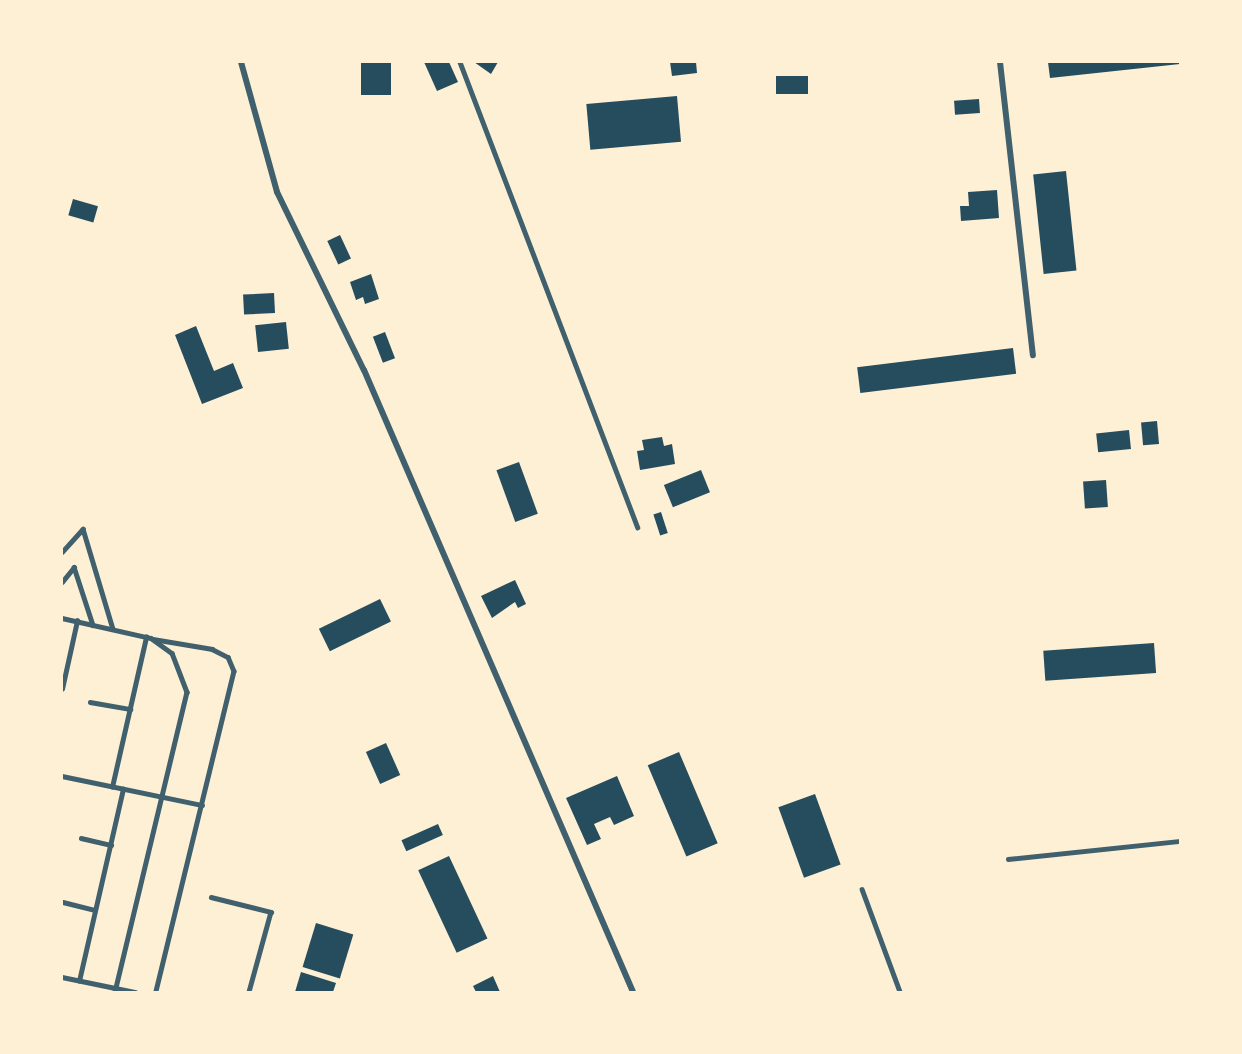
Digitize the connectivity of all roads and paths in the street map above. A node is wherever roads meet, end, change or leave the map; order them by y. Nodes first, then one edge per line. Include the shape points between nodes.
1 (241, 62) edge
2 (460, 62) edge
3 (1000, 62) edge
4 (1033, 355) dead end
5 (638, 527) dead end
6 (62, 552) edge
7 (62, 582) edge
8 (62, 618) edge
9 (77, 621) junction
10 (93, 625) junction
11 (113, 629) junction
12 (148, 638) junction
13 (63, 678) edge
14 (62, 688) edge
15 (90, 702) dead end
16 (130, 709) junction
17 (62, 776) edge
18 (112, 787) junction
19 (123, 789) junction
20 (161, 797) junction
21 (202, 805) junction
22 (81, 838) dead end
23 (1180, 841) edge
24 (111, 845) junction
25 (1008, 859) dead end
26 (862, 889) dead end
27 (211, 897) dead end
28 (63, 902) edge
29 (95, 910) junction
30 (62, 977) edge
31 (79, 981) junction
32 (115, 990) edge
33 (135, 993) edge
34 (156, 993) edge
35 (249, 993) edge
36 (633, 993) edge
37 (900, 993) edge

1 - 36 street via 277,192 364,370
2 - 5 lane
3 - 4 street
6 - 11 lane via 83,529
7 - 10 lane via 74,567
8 - 9 lane
9 - 10 lane
9 - 13 lane
10 - 11 lane
11 - 12 lane
12 - 16 lane
12 - 20 lane via 172,653 187,692
12 - 21 lane via 212,649 228,657 234,671
13 - 14 lane
15 - 16 lane
16 - 18 lane
17 - 18 lane
18 - 19 lane
19 - 20 lane
19 - 24 lane
20 - 21 lane
20 - 32 lane
21 - 34 lane
22 - 24 lane
23 - 25 lane
24 - 29 lane
26 - 37 lane
27 - 35 lane via 271,912
28 - 29 lane
29 - 31 lane
30 - 31 lane
31 - 32 lane
32 - 33 lane

